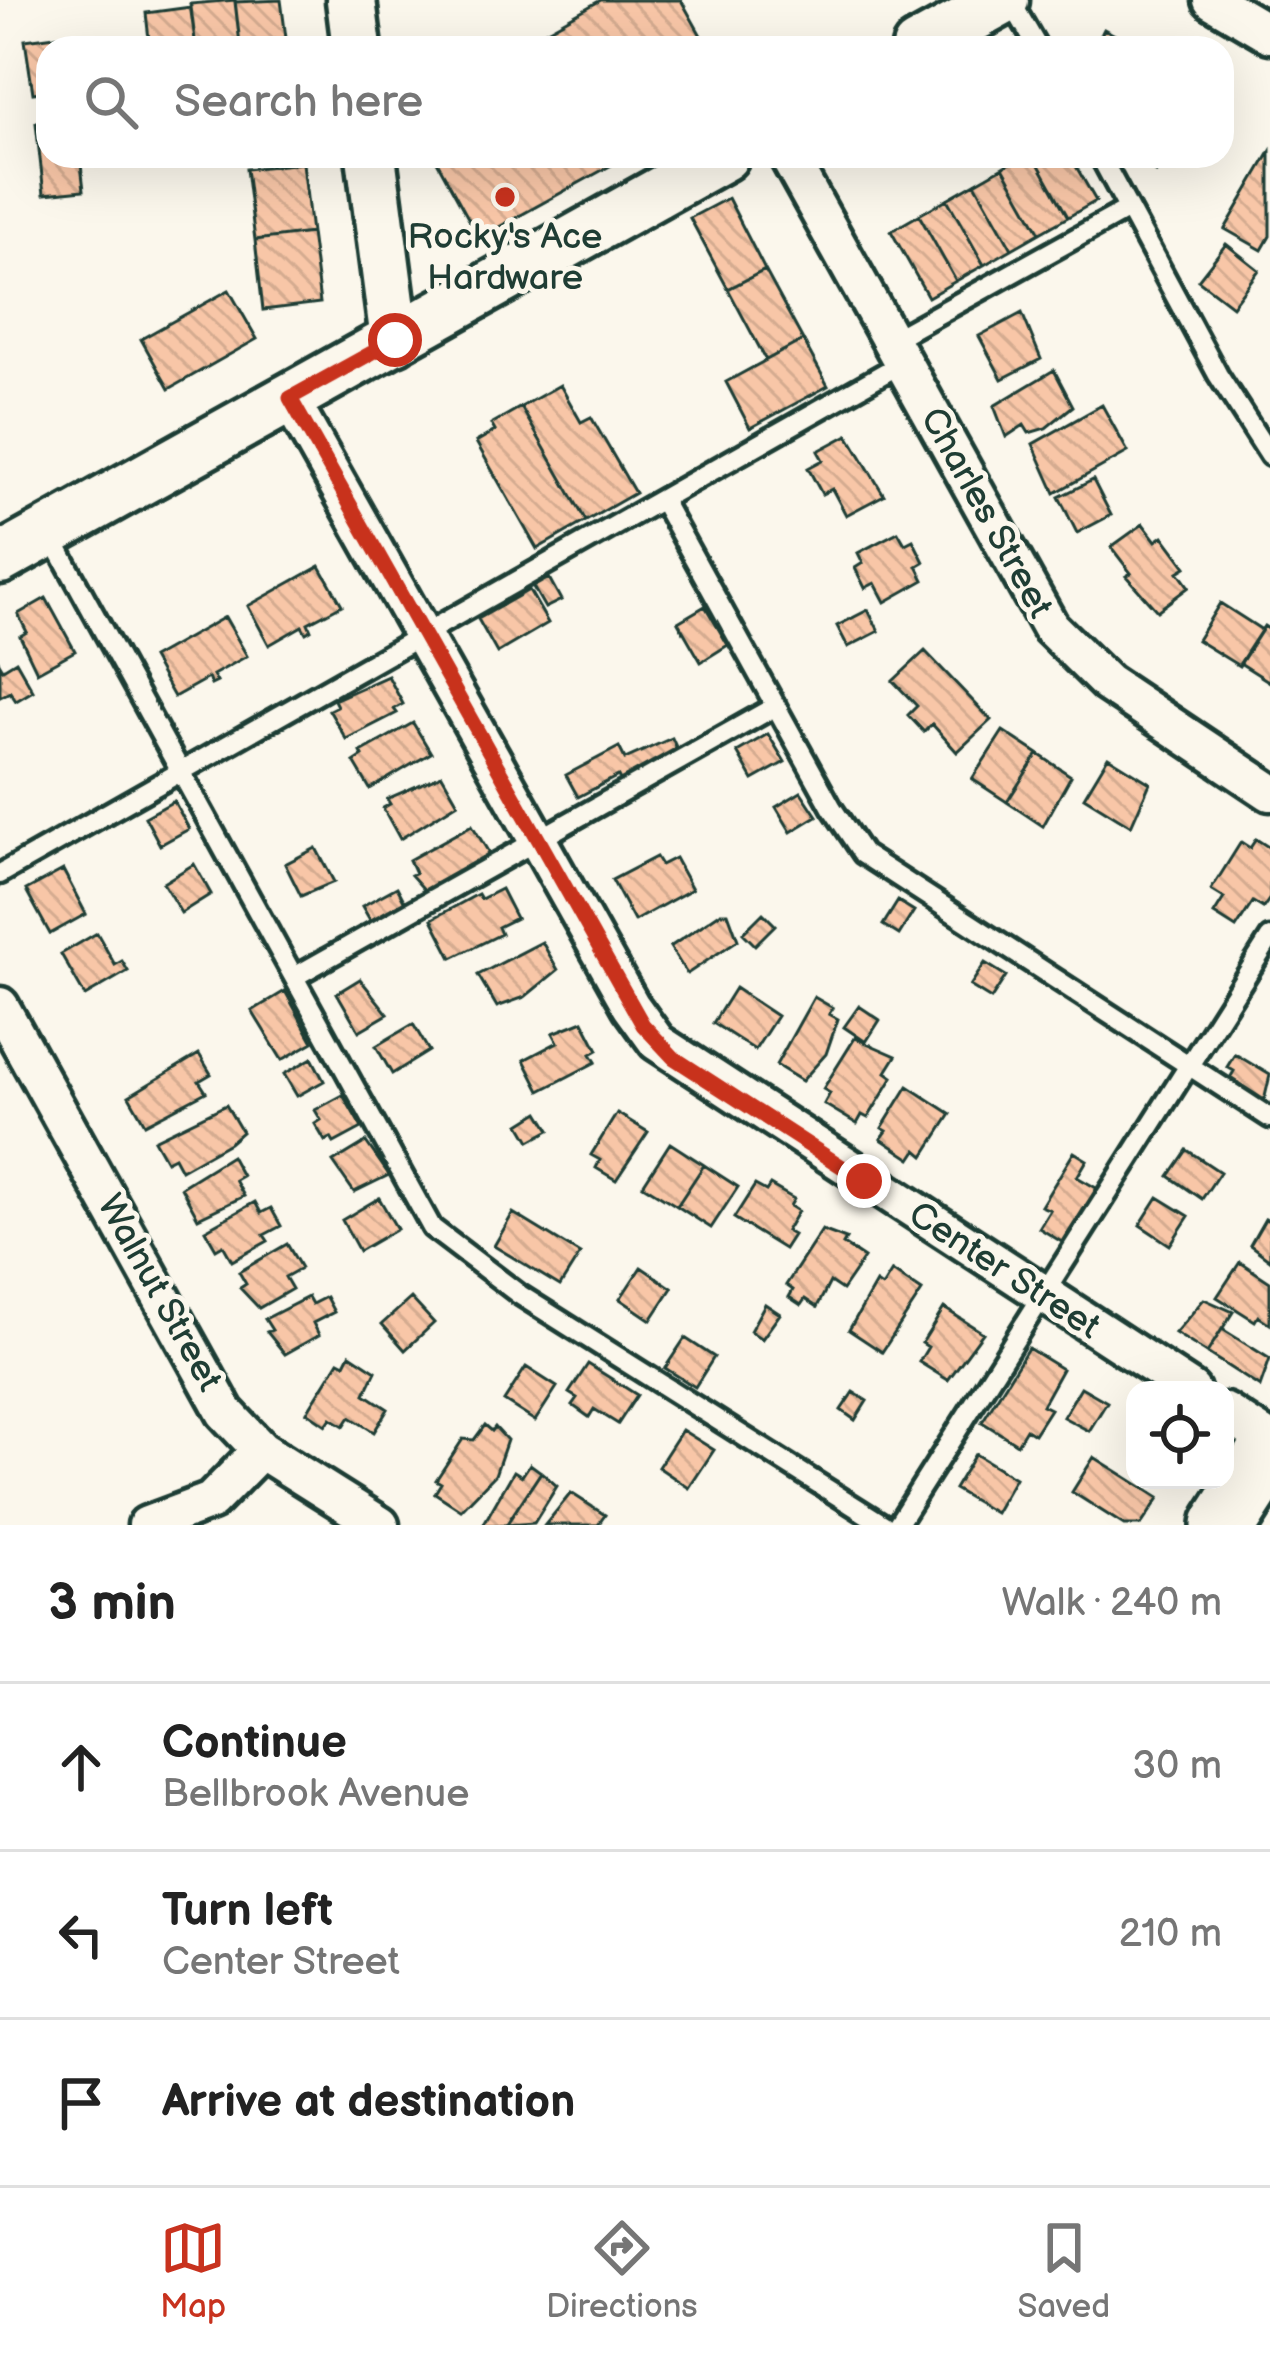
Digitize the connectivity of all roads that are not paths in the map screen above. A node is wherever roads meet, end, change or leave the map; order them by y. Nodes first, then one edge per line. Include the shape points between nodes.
1 (351, 0) edge
2 (1007, 0) edge
3 (1212, 0) edge
4 (1270, 34) edge
5 (356, 36) edge
6 (940, 36) edge
7 (1030, 36) edge
8 (373, 168) edge
9 (703, 168) edge
10 (795, 168) edge
11 (1106, 168) edge
12 (1128, 209) junction
13 (395, 340) junction
14 (896, 352) junction
15 (290, 398) junction
16 (1270, 456) edge
17 (663, 502) junction
18 (49, 532) junction
19 (0, 559) edge
20 (421, 631) junction
21 (776, 706) junction
22 (181, 770) junction
23 (1270, 792) edge
24 (540, 842) junction
25 (0, 874) edge
26 (1270, 938) edge
27 (294, 977) junction
28 (0, 1006) edge
29 (1188, 1065) junction
30 (1270, 1118) edge
31 (1044, 1295) junction
32 (1177, 1381) edge
33 (1234, 1418) edge
34 (1270, 1441) edge
35 (261, 1450) junction
36 (1270, 1453) edge
37 (148, 1525) edge
38 (380, 1525) edge
39 (884, 1525) edge
40 (898, 1525) edge
41 (1224, 1525) edge

1 - 5 street
2 - 6 street
2 - 7 lane
3 - 4 street
8 - 13 street
9 - 13 street
10 - 14 street, Charles Street
11 - 12 lane
12 - 14 lane
12 - 16 lane
13 - 15 street
14 - 17 lane
14 - 23 street, Charles Street via 1036,606 1069,650
15 - 18 street
15 - 20 street, Center Street
17 - 20 lane
17 - 21 lane
18 - 19 street
18 - 22 lane
20 - 22 lane
20 - 24 street, Center Street
21 - 24 lane
21 - 29 lane via 850,838 879,869
22 - 25 lane
22 - 27 lane
24 - 27 lane
24 - 31 street, Center Street via 631,1006 674,1058
26 - 29 lane
27 - 39 lane via 432,1228 449,1244
28 - 35 street, Walnut Street via 225,1412
29 - 30 lane
29 - 31 lane
31 - 32 street, Center Street
31 - 40 lane
33 - 34 street
35 - 37 street via 221,1494
35 - 38 street, Walnut Street
36 - 41 highway

